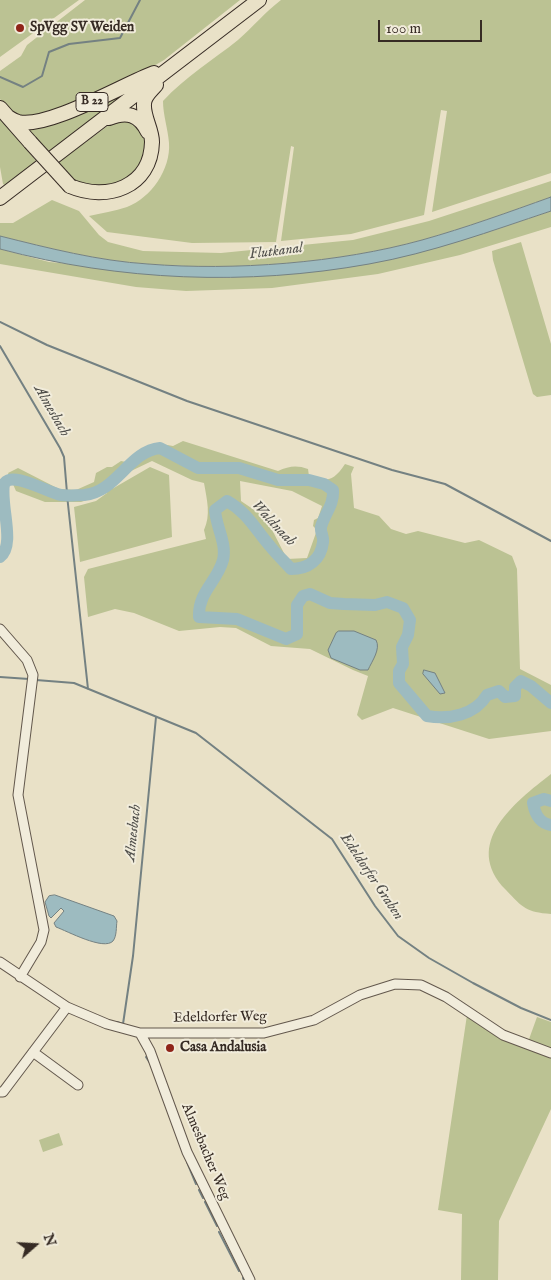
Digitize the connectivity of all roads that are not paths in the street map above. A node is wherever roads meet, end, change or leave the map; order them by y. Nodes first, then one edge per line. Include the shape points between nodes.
1 (259, 0) edge
2 (173, 66) junction
3 (4, 113) edge
4 (92, 127) junction
5 (152, 139) junction
6 (0, 198) edge
7 (0, 629) edge
8 (0, 962) edge
9 (20, 977) junction
10 (67, 1007) junction
11 (140, 1033) junction
12 (33, 1052) junction
13 (551, 1053) edge
14 (78, 1085) dead end
15 (0, 1092) edge
16 (250, 1280) edge

1 - 2 main road, B 22
2 - 3 main road, B 22 via 54,116 18,122
2 - 4 main road, B 22
2 - 5 main road via 145,97
3 - 5 main road, bridge via 70,186 91,194 105,194 124,187 142,172
4 - 5 main road via 129,113 144,123
4 - 6 main road, B 22
7 - 9 street via 27,660 33,679 18,795 44,930 41,942
8 - 9 street, Edeldorfer Weg
9 - 10 street, Edeldorfer Weg
10 - 11 street, Edeldorfer Weg via 107,1024
10 - 12 street
11 - 13 street, Edeldorfer Weg via 264,1033 314,1020 360,995 395,984 421,985 446,997 503,1035
11 - 16 street, Almesbacher Weg via 150,1051 187,1152
12 - 14 street
12 - 15 street via 4,1092

